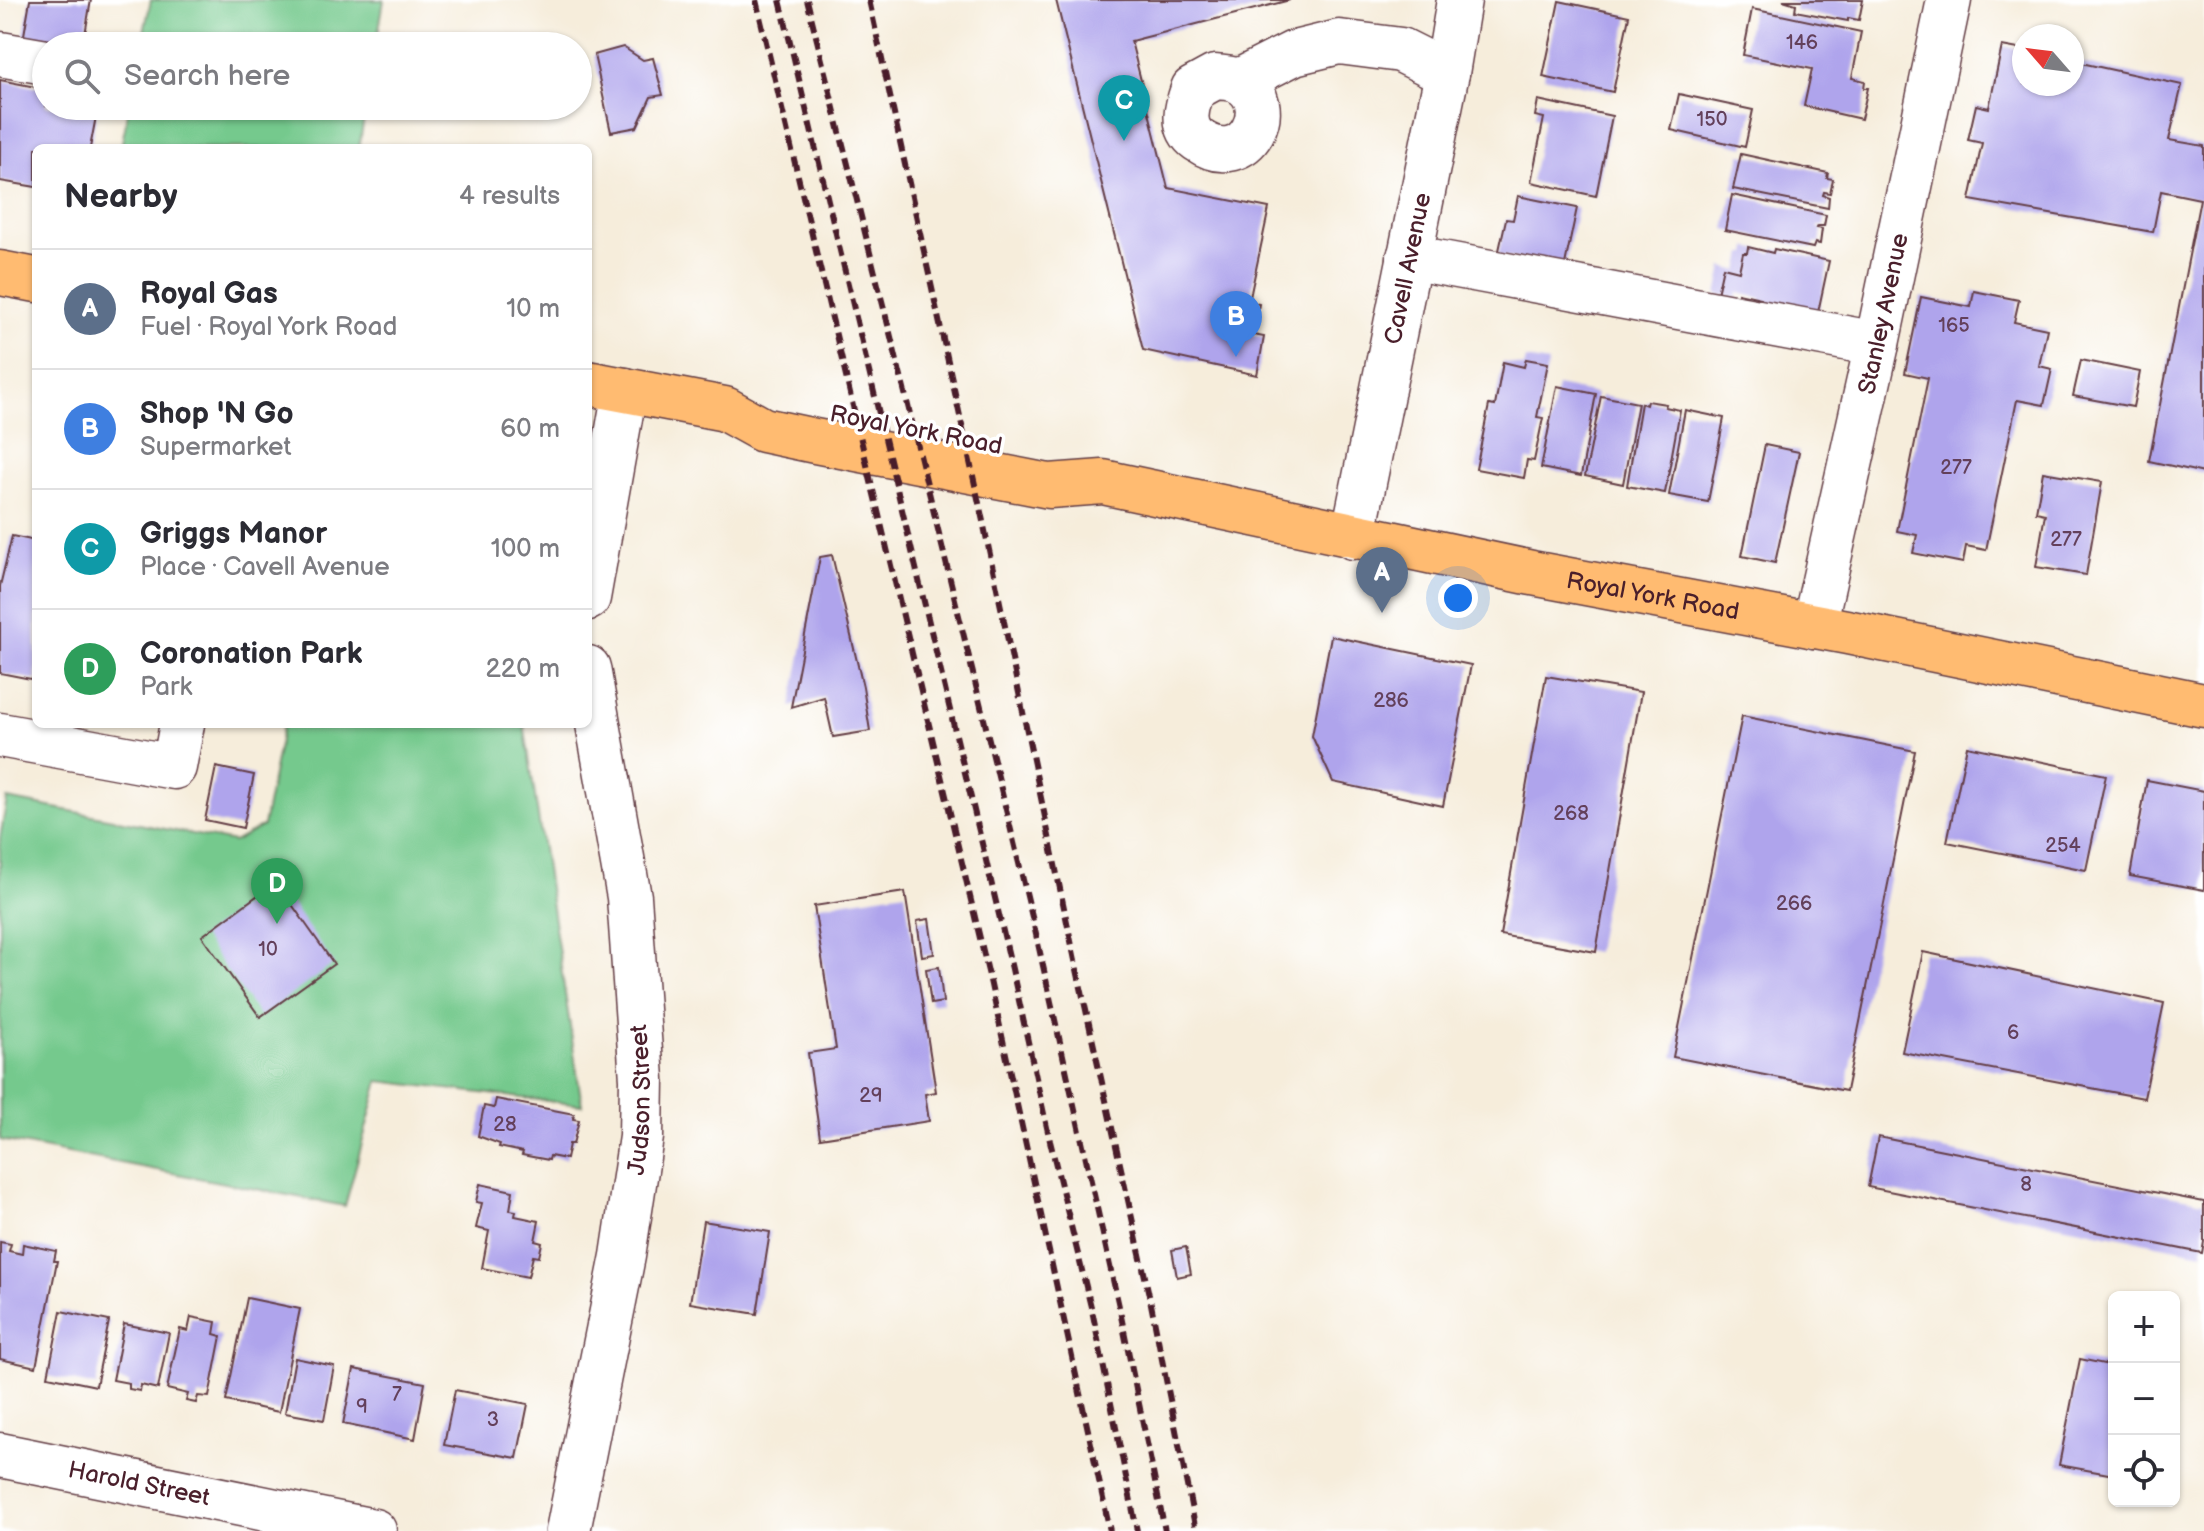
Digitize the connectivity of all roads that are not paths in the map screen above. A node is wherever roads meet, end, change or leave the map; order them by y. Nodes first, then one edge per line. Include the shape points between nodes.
1 (1459, 0) edge
2 (1949, 0) edge
3 (0, 54) edge
4 (32, 60) edge
5 (1447, 73) junction
6 (1249, 95) dead end
7 (1409, 257) junction
8 (0, 273) edge
9 (32, 279) edge
10 (1877, 344) junction
11 (606, 387) edge
12 (1353, 537) junction
13 (592, 551) edge
14 (1814, 626) junction
15 (592, 690) edge
16 (2204, 705) edge
17 (181, 728) edge
18 (0, 735) edge
19 (0, 1455) edge
20 (374, 1531) edge
21 (568, 1531) edge

1 - 5 street, Cavell Avenue
2 - 10 street, Stanley Avenue
3 - 4 street
5 - 6 street via 1395,76 1337,69
5 - 7 street, Cavell Avenue
7 - 10 street
7 - 12 street, Cavell Avenue
8 - 9 main road
10 - 14 street, Stanley Avenue
11 - 12 main road, Royal York Road via 725,409 763,430 815,441 1049,486 1103,482
11 - 13 street
12 - 14 main road, Royal York Road
14 - 16 main road, Royal York Road
15 - 21 street, Judson Street via 629,897 641,1137
17 - 18 street via 174,767
19 - 20 street, Harold Street

